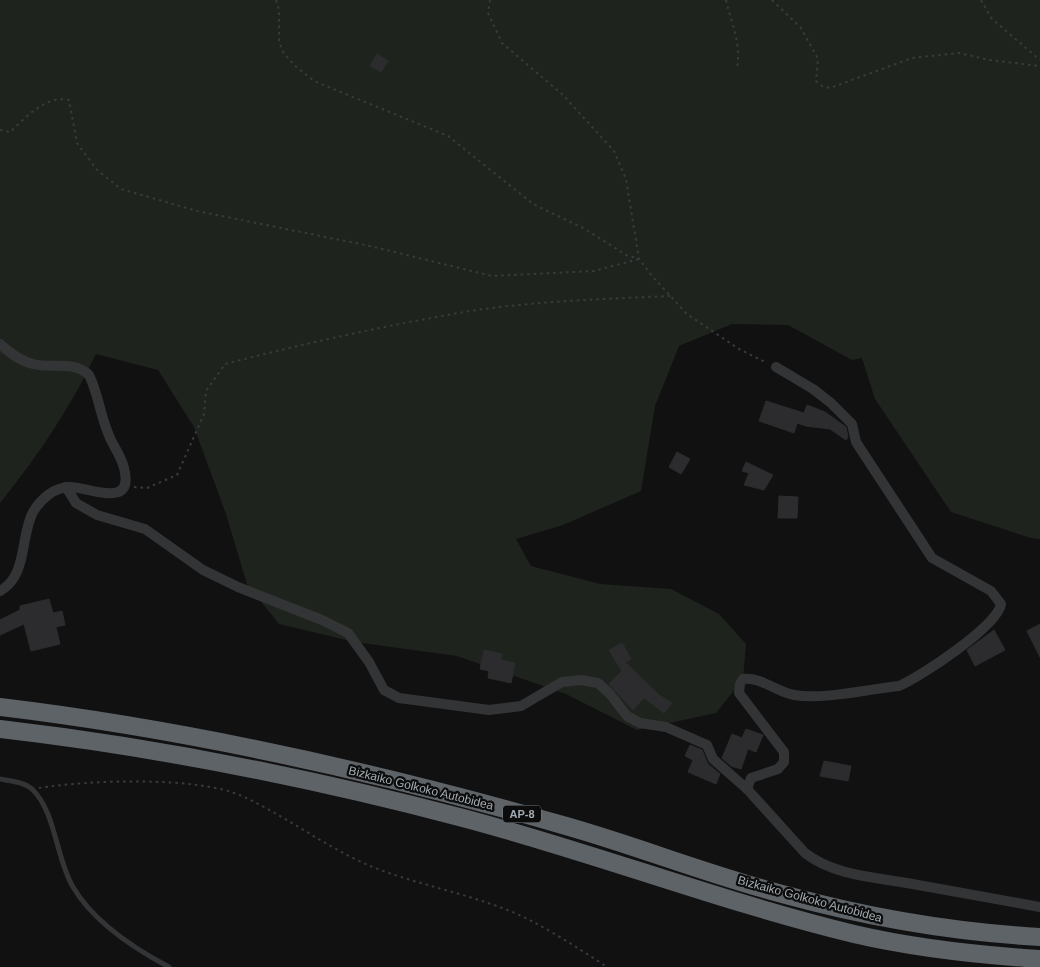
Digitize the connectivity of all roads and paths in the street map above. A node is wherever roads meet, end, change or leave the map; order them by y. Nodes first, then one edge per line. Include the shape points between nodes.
1 (276, 0) edge
2 (490, 0) edge
3 (726, 0) edge
4 (772, 0) edge
5 (981, 0) edge
6 (1040, 60) edge
7 (1040, 66) edge
8 (737, 69) dead end
9 (0, 130) edge
10 (639, 259) junction
11 (670, 296) junction
12 (0, 344) edge
13 (776, 367) joint
14 (124, 486) junction
15 (66, 487) junction
16 (0, 591) edge
17 (0, 707) edge
18 (0, 729) edge
19 (0, 779) edge
20 (32, 789) junction
21 (747, 789) junction
22 (1040, 907) edge
23 (1040, 937) edge
24 (1040, 959) edge
25 (169, 967) edge
26 (607, 967) edge

1 - 10 path via 283,52 314,81 448,136 533,204 585,228 626,255
2 - 10 path via 488,13 502,43 564,95 614,151 626,179
3 - 8 path via 736,28 740,54
4 - 7 path via 800,28 818,58 816,81 830,88 912,58 959,53
5 - 6 path via 992,19
9 - 10 path via 10,132 40,107 58,98 69,100 77,143 97,170 121,189 197,210 370,246 492,276 594,271
10 - 11 path
11 - 13 path via 687,314 739,349
11 - 14 path via 559,301 471,311 323,339 225,364 206,391 204,414 176,475 147,488
12 - 14 street via 33,364 72,366 82,368 89,375 108,434 124,466
13 - 21 street via 813,389 852,424 856,442 932,558 991,591 1001,604 992,621 954,652 899,686 808,696 782,692 753,678 743,679 739,693 784,752 784,762 778,769 751,778
14 - 15 street via 110,494
15 - 16 street via 50,493 33,512 18,569 6,588
15 - 21 street via 76,503 97,515 145,529 203,570 348,634 370,662 384,690 399,698 490,710 521,706 562,682 581,680 598,683 626,716 640,723 666,727 707,745 713,759
17 - 23 highway, Bizkaiko Golkoko Autobidea / AP-8 via 119,724 272,752 379,776 568,826 784,895 863,915 984,934
18 - 24 highway, Bizkaiko Golkoko Autobidea / AP-8 via 259,769 464,818 857,935 947,950
19 - 20 lane via 19,782
20 - 25 lane via 52,827 64,869 87,907 118,934
20 - 26 path via 71,783 127,782 208,786 240,795 373,867 506,909
21 - 22 street via 805,853 835,869

